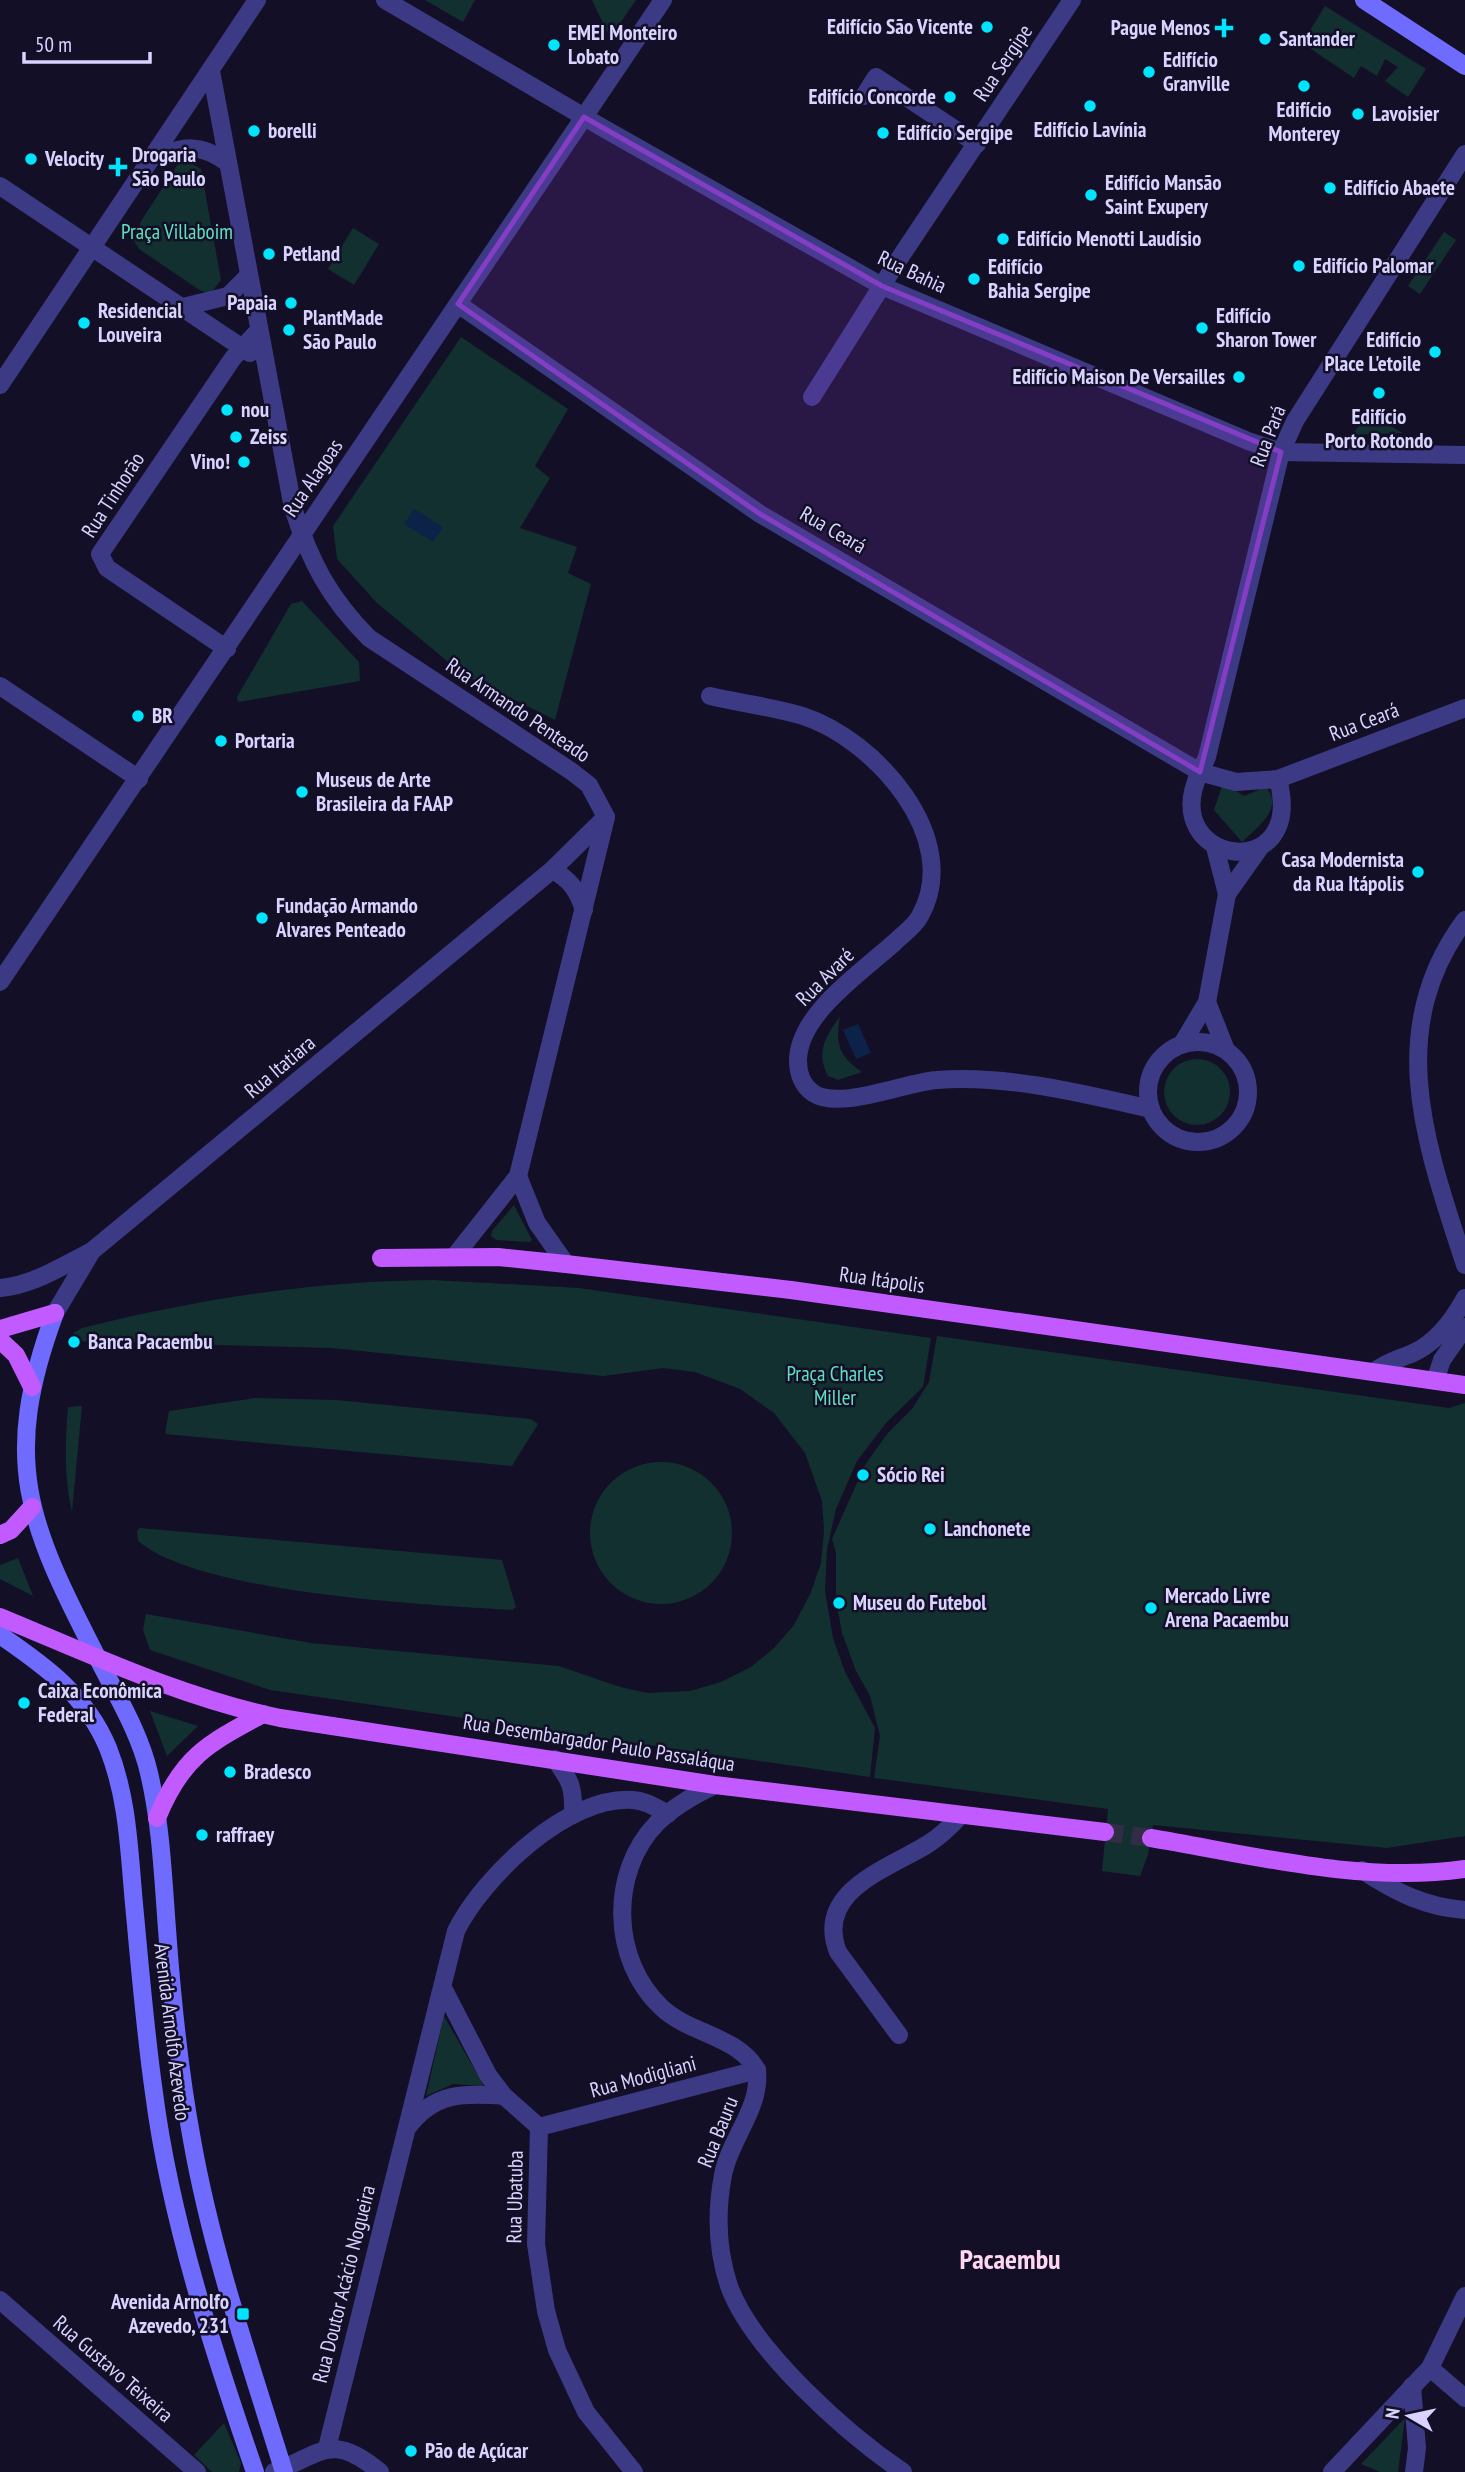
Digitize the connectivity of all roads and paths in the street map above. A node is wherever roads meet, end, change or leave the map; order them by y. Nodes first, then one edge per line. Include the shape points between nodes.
1 (257, 0) edge
2 (385, 0) edge
3 (663, 0) edge
4 (1072, 0) edge
5 (1364, 0) edge
6 (1465, 66) edge
7 (211, 71) junction
8 (864, 96) dead end
9 (584, 117) junction
10 (977, 144) junction
11 (1465, 154) edge
12 (155, 157) junction
13 (228, 163) junction
14 (0, 186) edge
15 (93, 247) junction
16 (247, 276) junction
17 (882, 286) junction
18 (458, 304) junction
19 (183, 307) junction
20 (258, 331) junction
21 (241, 347) junction
22 (265, 362) junction
23 (0, 385) edge
24 (812, 397) dead end
25 (1282, 452) junction
26 (1465, 455) edge
27 (301, 535) junction
28 (227, 649) junction
29 (0, 685) edge
30 (710, 696) dead end
31 (1465, 708) edge
32 (1200, 772) junction
33 (139, 779) junction
34 (1278, 779) junction
35 (606, 817) junction
36 (1215, 847) junction
37 (1259, 849) junction
38 (552, 870) junction
39 (1227, 894) junction
40 (584, 910) junction
41 (1465, 920) edge
42 (0, 982) edge
43 (1207, 1002) junction
44 (1182, 1044) junction
45 (1226, 1050) junction
46 (1151, 1109) junction
47 (518, 1175) junction
48 (524, 1195) junction
49 (504, 1196) junction
50 (92, 1251) junction
51 (454, 1257) junction
52 (382, 1258) dead end
53 (566, 1264) junction
54 (1465, 1265) edge
55 (0, 1288) edge
56 (1465, 1298) edge
57 (55, 1313) junction
58 (1465, 1327) edge
59 (0, 1329) edge
60 (0, 1340) edge
61 (1374, 1373) junction
62 (1435, 1381) junction
63 (1465, 1385) edge
64 (32, 1387) junction
65 (32, 1507) junction
66 (0, 1535) edge
67 (0, 1617) edge
68 (0, 1635) edge
69 (96, 1657) junction
70 (262, 1714) junction
71 (555, 1759) junction
72 (689, 1780) junction
73 (715, 1785) junction
74 (668, 1814) junction
75 (573, 1815) junction
76 (961, 1815) junction
77 (158, 1818) junction
78 (1105, 1832) tunnel mouth
79 (1151, 1838) tunnel mouth
80 (1465, 1869) edge
81 (1362, 1870) junction
82 (1465, 1910) edge
83 (443, 1988) junction
84 (898, 2035) dead end
85 (757, 2070) junction
86 (504, 2096) junction
87 (540, 2127) junction
88 (405, 2130) junction
89 (1465, 2296) edge
90 (0, 2301) edge
91 (1430, 2368) junction
92 (1412, 2386) junction
93 (1465, 2398) edge
94 (327, 2448) junction
95 (280, 2471) edge
96 (197, 2472) edge
97 (255, 2472) edge
98 (380, 2472) edge
99 (634, 2472) edge
100 (903, 2472) edge
101 (1332, 2472) edge
102 (1414, 2472) edge

1 - 7 street
2 - 9 street, Rua Bahia
3 - 9 street, Rua Alagoas
4 - 10 street, Rua Sergipe
5 - 6 main road
7 - 12 street
7 - 13 street
8 - 10 street via 877,77
9 - 17 street, Rua Bahia
9 - 18 street, Rua Alagoas
10 - 17 street, Rua Sergipe
11 - 25 street, Rua Pará via 1298,414
12 - 13 street via 194,147
12 - 15 street
13 - 16 street
14 - 15 street
15 - 19 street
15 - 23 street
16 - 19 street via 228,296
16 - 20 street, Rua Armando Penteado
17 - 24 street, Rua Sergipe
17 - 25 street, Rua Bahia
18 - 27 street, Rua Alagoas
18 - 32 street, Rua Ceará via 760,513
19 - 21 street
20 - 21 street, Rua Tinhorão
20 - 22 street, Rua Armando Penteado
21 - 22 street
21 - 28 street, Rua Tinhorão via 100,554 107,568
22 - 27 street, Rua Armando Penteado
25 - 26 street, Rua Bahia
25 - 32 street, Rua Pará
27 - 28 street, Rua Alagoas
27 - 35 street, Rua Armando Penteado via 343,612 369,638 571,771 589,785
28 - 33 street, Rua Alagoas
29 - 33 street
30 - 46 street, Rua Avaré via 803,716 847,738 886,772 909,800 921,821 929,851 929,891 919,919 843,988 801,1038 798,1068 810,1091 844,1100 937,1080 978,1080 1061,1090
31 - 34 street, Rua Ceará
32 - 34 street, Rua Ceará via 1248,783
32 - 36 street, Rua Pará via 1190,797 1191,814 1196,828
33 - 42 street, Rua Alagoas
34 - 37 street via 1283,818 1277,832
35 - 38 street, Rua Itatiara
35 - 40 street
36 - 37 street via 1244,853
36 - 39 street
37 - 39 street
38 - 40 street via 575,888
38 - 50 street, Rua Itatiara
39 - 43 street
40 - 47 street
41 - 54 street via 1433,974 1416,1067 1428,1149
43 - 44 street
43 - 45 street
44 - 45 street via 1197,1042
44 - 46 street via 1157,1063 1150,1078
45 - 46 street via 1246,1077 1248,1093 1241,1117 1224,1135 1209,1141 1179,1139 1157,1122
47 - 48 street
47 - 49 street
48 - 49 street
48 - 53 street
49 - 51 street
50 - 55 street via 41,1278
50 - 57 street, Rua Itatiara
51 - 52 main road, Rua Itápolis
51 - 53 main road, Rua Itápolis
53 - 61 main road, Rua Itápolis via 818,1294
56 - 61 street via 1426,1347
57 - 59 main road
57 - 64 main road
58 - 62 street via 1442,1360
60 - 64 main road via 16,1355
61 - 62 main road, Rua Itápolis
62 - 63 main road, Rua Itápolis
64 - 65 main road via 24,1469
65 - 66 main road
65 - 69 main road via 50,1563
67 - 69 main road
68 - 97 main road, Avenida Arnolfo Azevedo via 54,1672 78,1697 96,1723 121,1783 154,2096 177,2213
69 - 70 main road, Rua Desembargador Paulo Passaláqua via 162,1684
69 - 77 main road, Avenida Arnolfo Azevedo via 149,1769
70 - 71 main road, Rua Desembargador Paulo Passaláqua
70 - 77 main road via 200,1750 168,1792
71 - 72 main road, Rua Desembargador Paulo Passaláqua
71 - 75 street via 571,1781
72 - 73 main road, Rua Desembargador Paulo Passaláqua
72 - 74 street
73 - 74 street
73 - 76 main road, Rua Desembargador Paulo Passaláqua
74 - 75 street via 647,1802 623,1800
74 - 85 street via 642,1843 624,1888 621,1910 629,1957 660,2006 685,2025 740,2050
75 - 83 street via 501,1868 478,1892 456,1931
76 - 78 main road, Rua Desembargador Paulo Passaláqua
76 - 84 street via 938,1838 854,1887 834,1916 838,1952
77 - 95 main road, Avenida Arnolfo Azevedo via 176,2031 192,2140 216,2252
79 - 81 main road
80 - 81 main road via 1433,1874
81 - 82 street via 1401,1895
83 - 86 street, Rua Ubatuba via 474,2051
83 - 88 street, Rua Doutor Acácio Nogueira
85 - 87 street, Rua Modigliani
85 - 100 street, Rua Bauru via 756,2097 728,2159 720,2193 721,2253 730,2287 745,2318 816,2400
86 - 87 street, Rua Ubatuba
86 - 88 street via 451,2095 430,2104
87 - 99 street, Rua Ubatuba via 536,2244 546,2311 557,2350 586,2412
88 - 94 street, Rua Doutor Acácio Nogueira
89 - 91 street
90 - 96 street, Rua Gustavo Teixeira
91 - 92 street
91 - 93 street
92 - 101 street
92 - 102 street via 1417,2448
94 - 95 street
94 - 98 street via 360,2455

